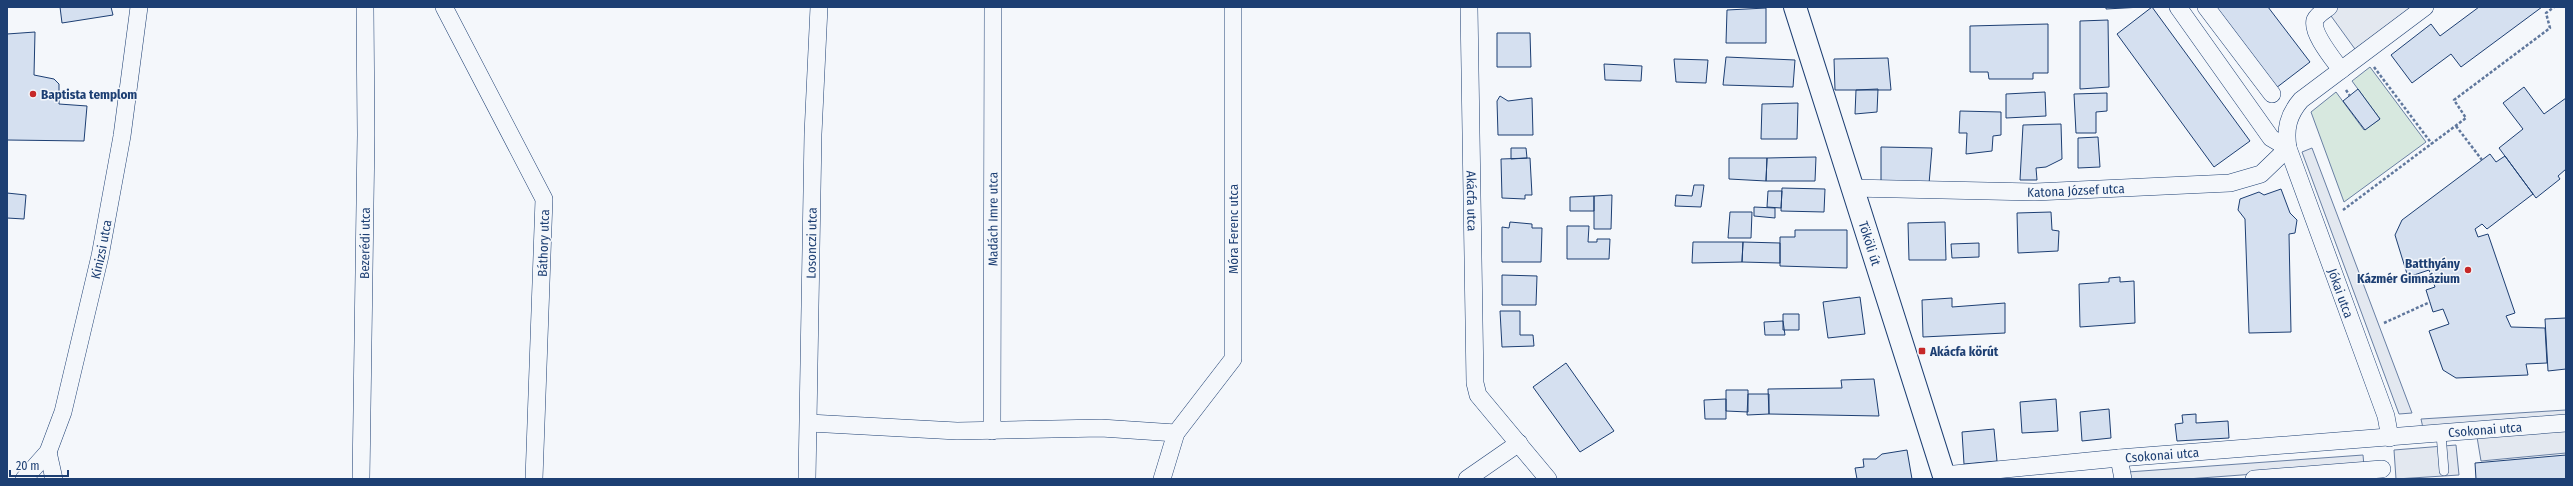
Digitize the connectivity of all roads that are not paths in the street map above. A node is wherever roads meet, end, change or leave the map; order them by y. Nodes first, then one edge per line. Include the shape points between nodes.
1 (139, 7) edge
2 (365, 7) edge
3 (444, 7) edge
4 (819, 7) edge
5 (993, 7) edge
6 (1233, 7) edge
7 (1469, 7) edge
8 (1794, 7) edge
9 (2178, 7) edge
10 (2206, 7) edge
11 (2329, 7) edge
12 (2425, 7) edge
13 (2341, 70) junction
14 (2272, 94) dead end
15 (2288, 148) junction
16 (1852, 188) junction
17 (809, 423) junction
18 (2566, 423) edge
19 (992, 431) junction
20 (1176, 433) junction
21 (2441, 434) junction
22 (2385, 439) junction
23 (1519, 443) junction
24 (48, 452) junction
25 (2119, 458) junction
26 (2444, 471) dead end
27 (2382, 474) edge
28 (1944, 477) edge
29 (24, 479) edge
30 (54, 479) edge
31 (362, 479) edge
32 (534, 479) edge
33 (807, 479) edge
34 (1162, 479) edge
35 (1467, 479) edge
36 (1548, 479) edge
37 (2123, 479) edge
38 (2254, 479) edge

1 - 24 street, Kinizsi utca via 122,136 100,256 63,412
2 - 31 street, Bezerédi utca
3 - 32 street, Báthory utca via 544,199
4 - 17 street, Losonczi utca via 813,134
5 - 19 street, Madách Imre utca
6 - 20 street, Móra Ferenc utca via 1233,358
7 - 23 street, Akácfa utca via 1475,382 1478,395
8 - 16 street, Tököli út
9 - 15 street via 2271,138
10 - 14 street
11 - 13 street via 2318,15 2315,28
12 - 13 street, Jókai utca
13 - 15 street, Jókai utca via 2301,100 2292,111 2286,136
15 - 16 street, Katona József utca via 2261,174 2230,183 2035,192
15 - 22 street, Jókai utca via 2386,416
16 - 28 street, Tököli út
17 - 19 street
17 - 33 street, Losonczi utca
18 - 21 street, Csokonai utca
19 - 20 street via 1101,428
20 - 34 street
21 - 22 street, Csokonai utca
21 - 26 lane
22 - 25 street, Csokonai utca
22 - 27 street
23 - 35 street
23 - 36 street
24 - 29 street, Kinizsi utca
24 - 30 street
25 - 28 street, Csokonai utca
25 - 37 street
27 - 38 street

